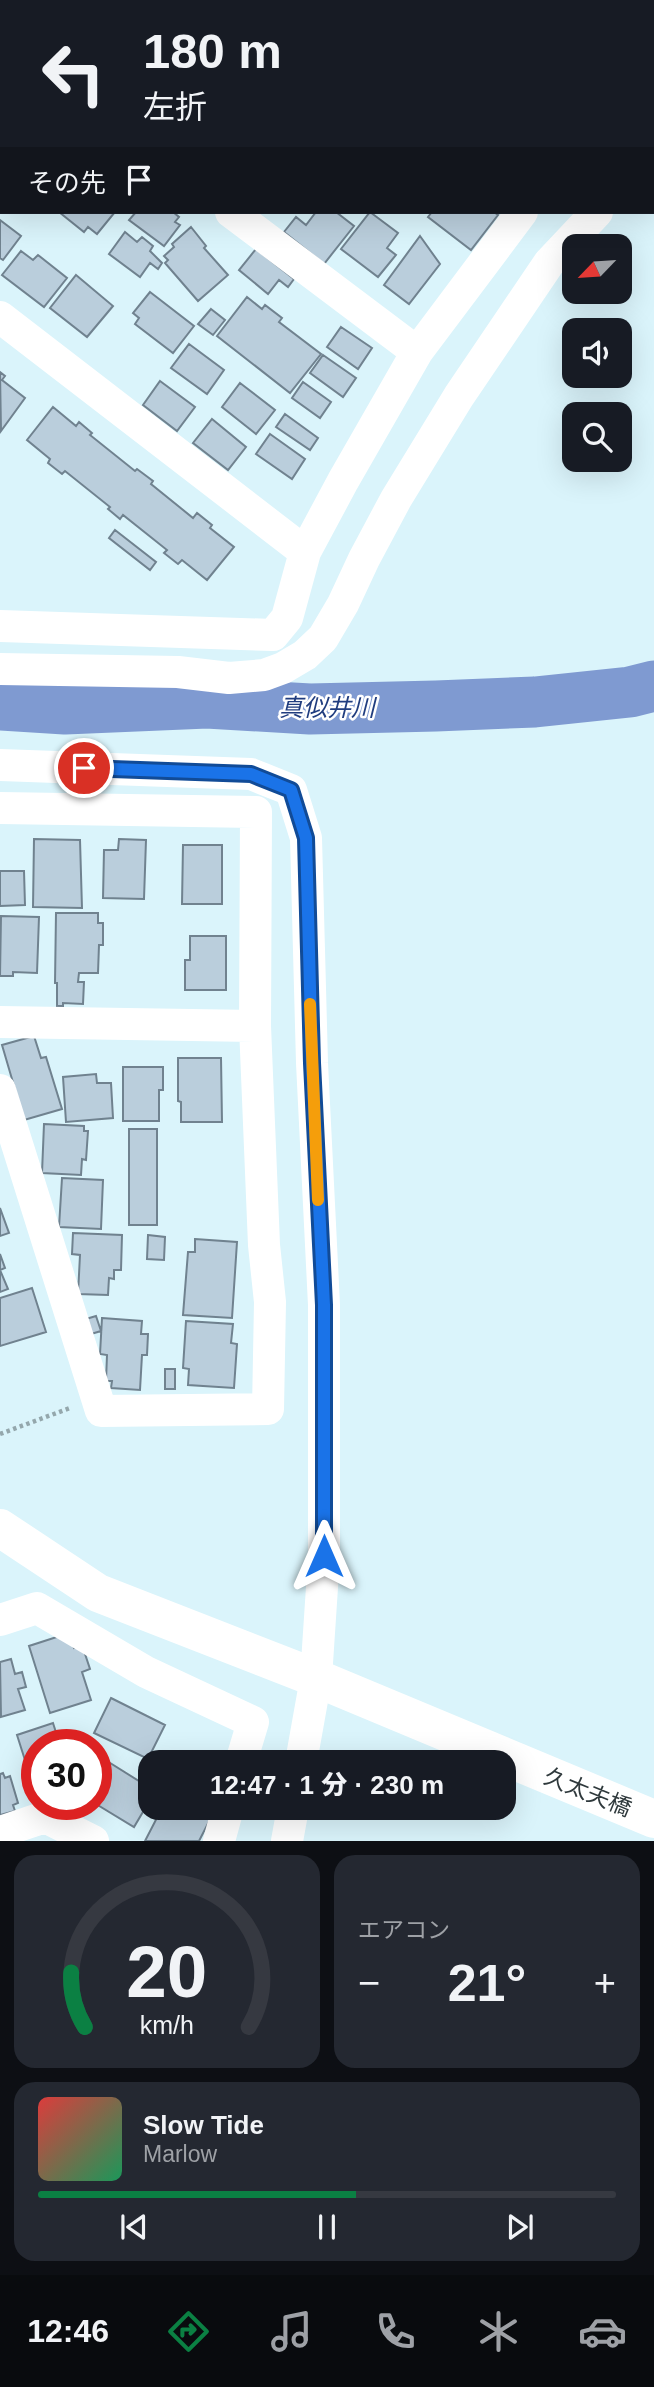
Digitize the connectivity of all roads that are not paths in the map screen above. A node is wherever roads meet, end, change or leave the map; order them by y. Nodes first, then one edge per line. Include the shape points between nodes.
1 (234, 214) edge
2 (520, 214) edge
3 (595, 214) edge
4 (0, 317) edge
5 (416, 352) junction
6 (305, 552) junction
7 (0, 626) edge
8 (0, 669) edge
9 (0, 765) edge
10 (0, 808) edge
11 (0, 1022) edge
12 (255, 1026) junction
13 (0, 1090) edge
14 (12, 1168) edge
15 (0, 1528) edge
16 (0, 1620) edge
17 (322, 1681) junction
18 (245, 1750) edge
19 (304, 1750) edge
20 (654, 1819) edge
21 (225, 1820) edge
22 (291, 1820) edge
23 (0, 1832) edge
24 (93, 1841) edge
25 (219, 1841) edge
26 (287, 1841) edge

1 - 5 street
2 - 5 street
3 - 8 street via 549,263 459,396 396,499 344,604 323,638 305,655 264,676 229,678 178,672
4 - 6 street
5 - 6 street
6 - 7 street via 287,618 273,635
9 - 17 street via 251,774 291,790 306,838 324,1305
10 - 12 street via 256,813
11 - 12 street
12 - 14 street via 270,1302 268,1409 101,1411
13 - 14 street
15 - 17 street, 久太夫橋 via 99,1593
16 - 18 street via 37,1608 146,1672 253,1722
17 - 19 street
17 - 20 street, 久太夫橋
21 - 25 street
22 - 26 street
23 - 24 street via 45,1817

